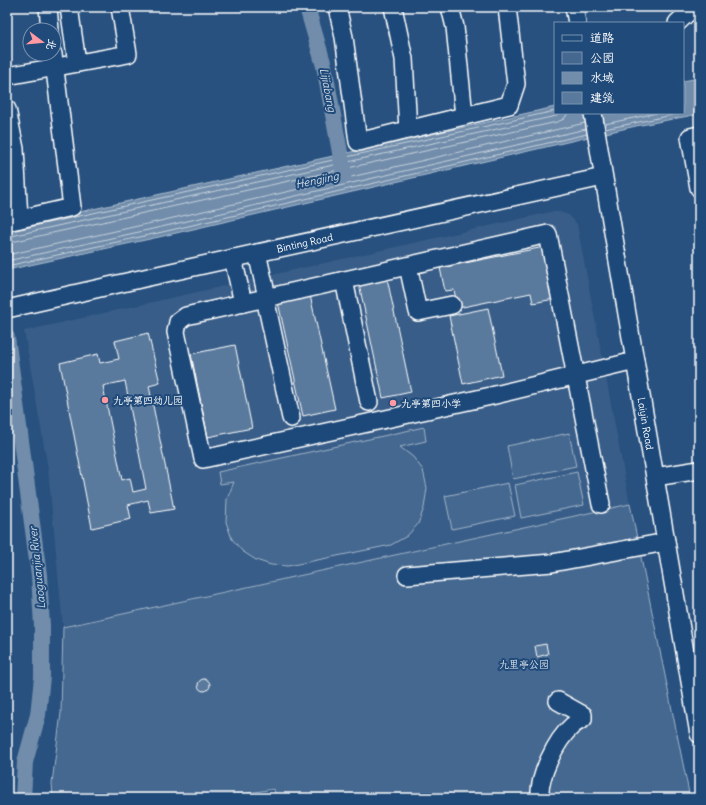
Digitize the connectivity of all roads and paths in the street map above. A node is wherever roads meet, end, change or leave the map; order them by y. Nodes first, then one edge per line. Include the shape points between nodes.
1 (48, 7) edge
2 (69, 7) edge
3 (120, 7) edge
4 (337, 7) edge
5 (393, 7) edge
6 (450, 7) edge
7 (506, 7) edge
8 (574, 7) edge
9 (694, 7) edge
10 (49, 22) edge
11 (577, 22) edge
12 (678, 22) edge
13 (62, 61) edge
14 (48, 62) edge
15 (54, 62) edge
16 (77, 63) junction
17 (7, 76) edge
18 (7, 109) edge
19 (593, 114) edge
20 (464, 116) junction
21 (408, 130) junction
22 (699, 135) edge
23 (603, 178) junction
24 (699, 188) edge
25 (13, 220) edge
26 (257, 253) junction
27 (233, 258) junction
28 (408, 266) junction
29 (344, 280) junction
30 (266, 298) junction
31 (243, 303) junction
32 (452, 305) dead end
33 (7, 309) edge
34 (635, 361) junction
35 (576, 375) junction
36 (369, 402) dead end
37 (290, 418) dead end
38 (699, 470) edge
39 (655, 478) junction
40 (601, 504) dead end
41 (666, 542) junction
42 (407, 575) dead end
43 (693, 667) edge
44 (558, 702) dead end
45 (699, 734) edge
46 (540, 798) edge

1 - 10 street
2 - 16 street
3 - 16 street via 128,54
4 - 21 street via 344,36 358,142
5 - 21 street via 404,59
6 - 20 street via 455,27
7 - 20 street via 516,84 509,105
8 - 11 street
9 - 12 street
13 - 16 street
14 - 17 street
15 - 25 street via 72,207
18 - 25 street via 15,149
19 - 23 street, Laiyin Road
20 - 21 street
22 - 24 street via 690,137
23 - 26 street, Binting Road
23 - 34 street, Laiyin Road
26 - 27 street, Binting Road
26 - 30 street
27 - 31 street
27 - 33 street, Binting Road
28 - 29 street
28 - 32 street via 418,312
28 - 35 street via 548,234
29 - 30 street
29 - 36 street
30 - 31 street
30 - 37 street
31 - 35 street via 186,316 178,322 176,332 204,459
34 - 35 street
34 - 39 street, Laiyin Road
35 - 40 street
38 - 39 street
39 - 41 street, Laiyin Road
41 - 42 street via 552,563
41 - 43 street, Laiyin Road
43 - 45 street, Laiyin Road
44 - 46 street via 583,715 583,719 563,736 554,751 544,773

